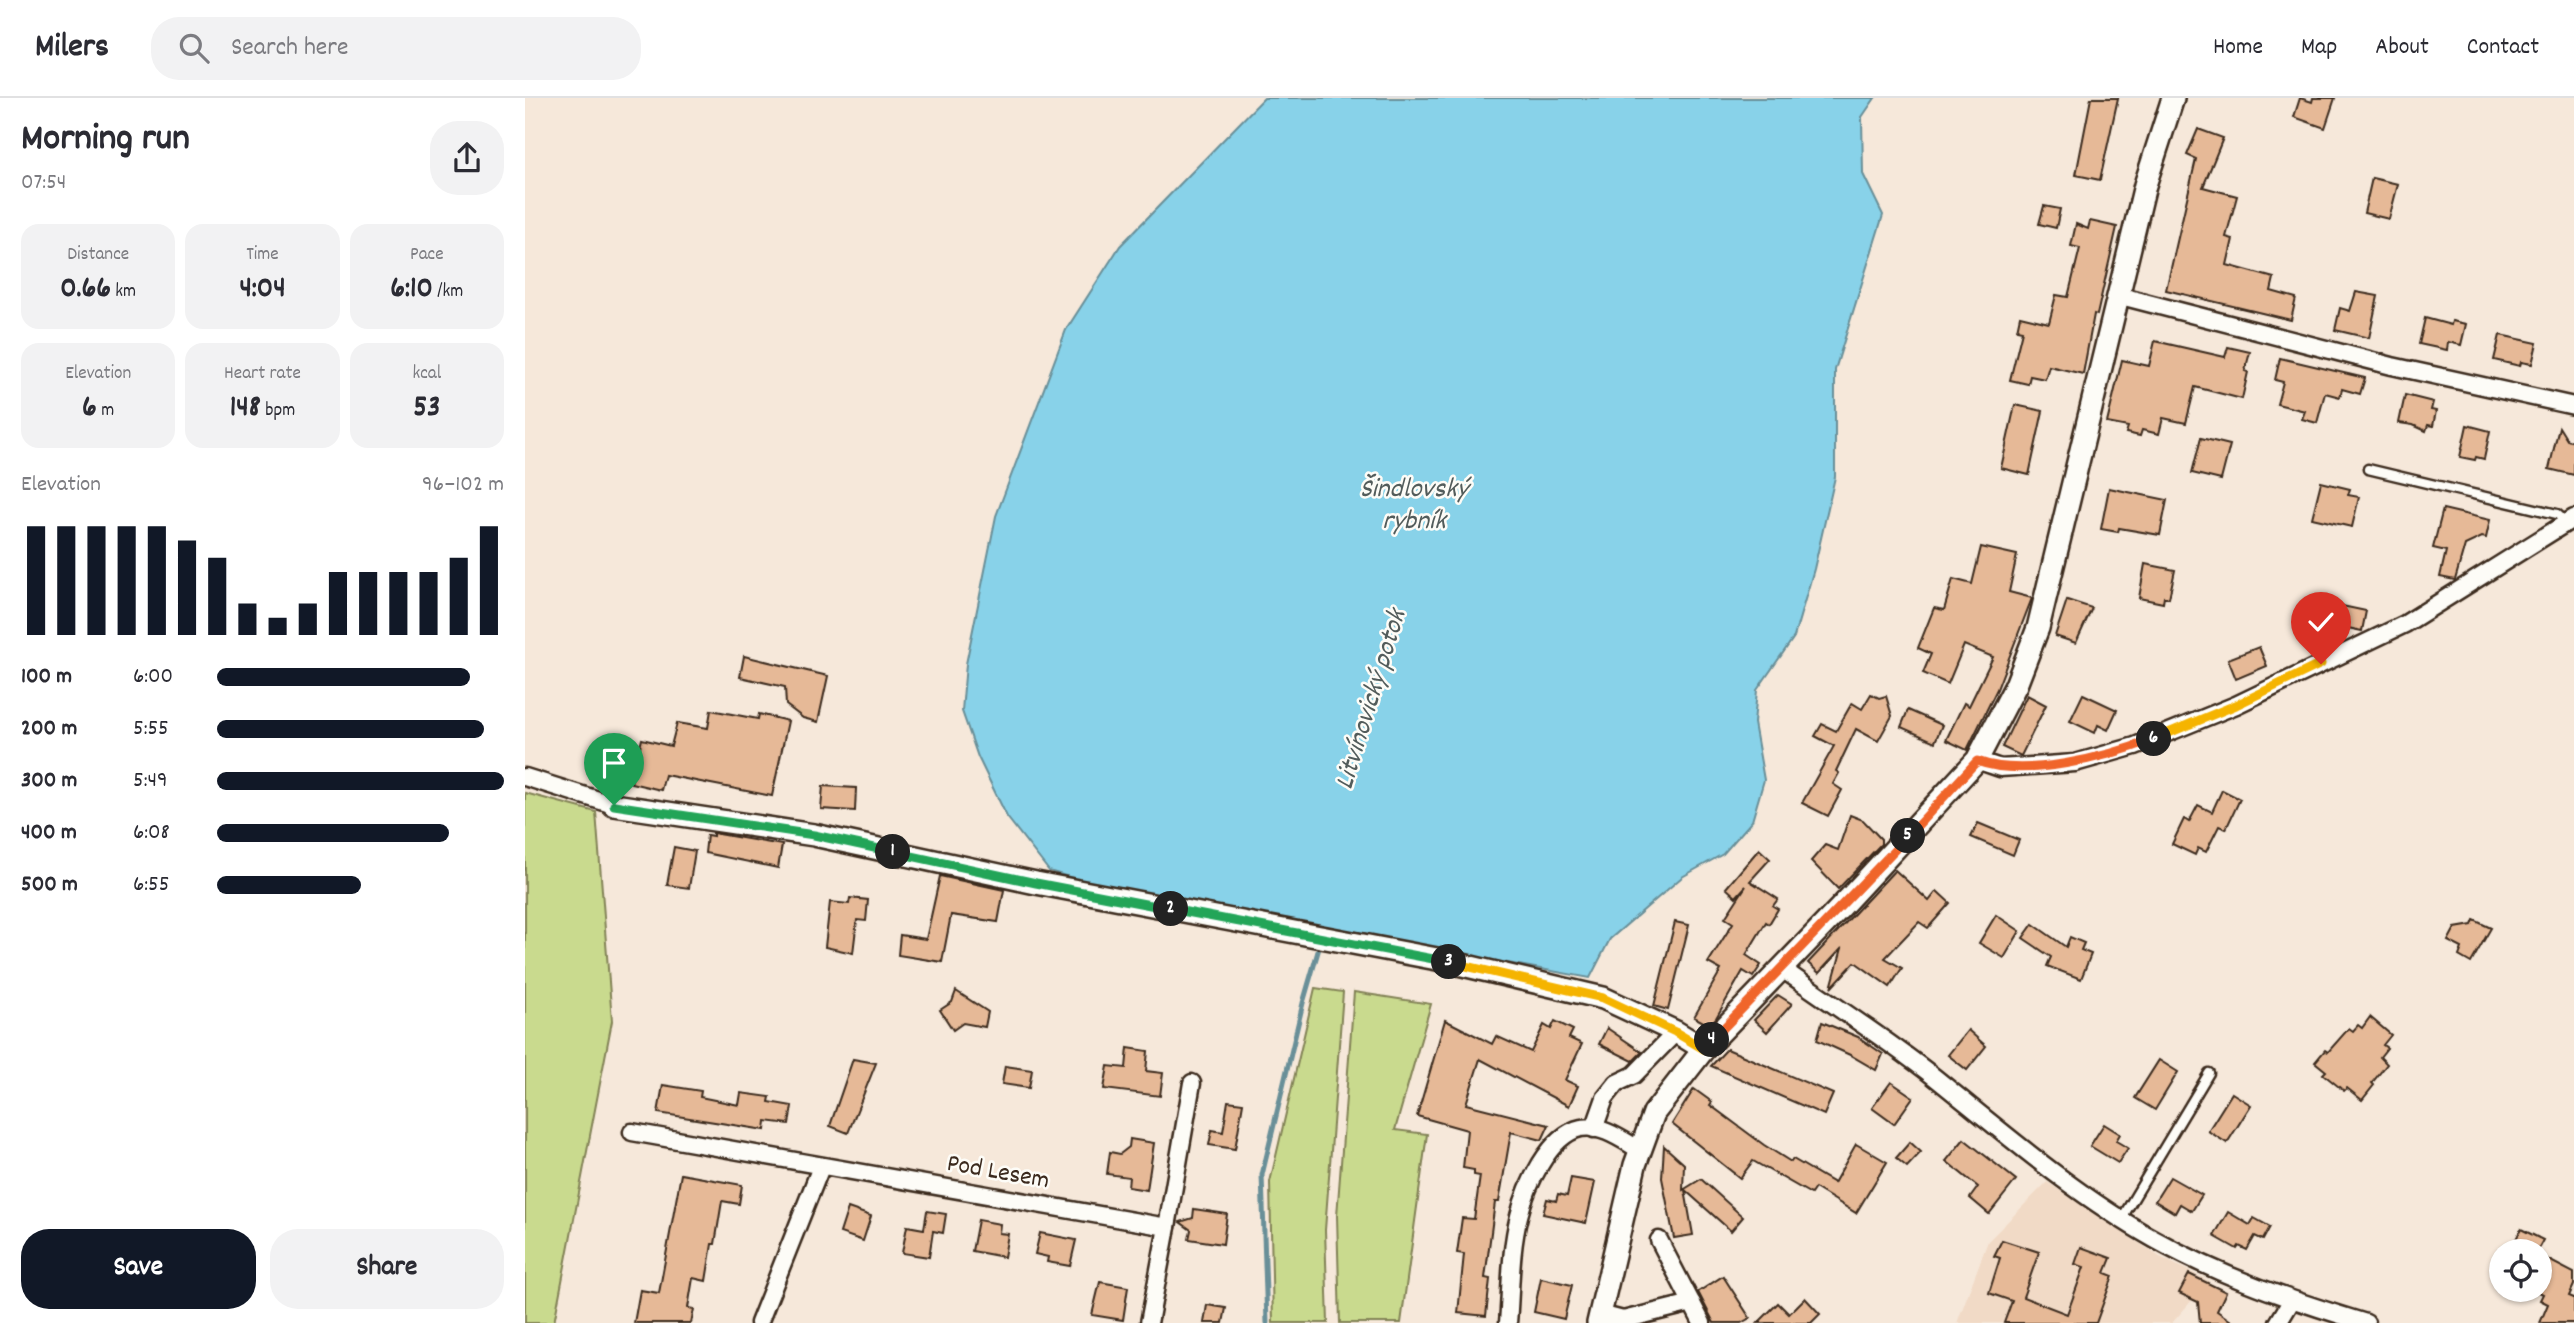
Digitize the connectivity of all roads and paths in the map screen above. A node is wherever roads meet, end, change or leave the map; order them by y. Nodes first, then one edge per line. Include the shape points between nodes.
1 (2173, 98) edge
2 (2117, 296) junction
3 (2574, 406) edge
4 (2368, 469) dead end
5 (2570, 520) edge
6 (1977, 761) junction
7 (525, 778) edge
8 (614, 805) joint
9 (1781, 968) junction
10 (1675, 1032) junction
11 (1704, 1049) junction
12 (2209, 1073) dead end
13 (1192, 1083) dead end
14 (1594, 1129) junction
15 (632, 1132) dead end
16 (1640, 1150) junction
17 (821, 1167) junction
18 (2122, 1219) junction
19 (1167, 1227) junction
20 (1659, 1240) dead end
21 (2292, 1300) junction
22 (1692, 1303) junction
23 (1599, 1319) edge
24 (759, 1323) edge
25 (1149, 1323) edge
26 (1508, 1323) edge
27 (1702, 1323) edge
28 (2278, 1323) edge
29 (2367, 1323) edge

1 - 2 street
2 - 3 street via 2392,366
2 - 6 street via 2038,628 2016,685
4 - 5 lane
5 - 6 street via 2405,624 2236,705 2135,746 2075,763 2000,768
6 - 9 street
7 - 8 street
8 - 10 street via 814,835 1036,883 1437,959 1603,998
9 - 11 street
9 - 18 street
10 - 11 street
10 - 14 street via 1634,1075 1617,1083 1605,1098
11 - 16 street via 1654,1112
12 - 18 lane
13 - 19 street
14 - 16 street
14 - 26 street via 1583,1127 1557,1141 1530,1186 1517,1225
15 - 17 street, Pod Lesem
16 - 23 street
17 - 19 street, Pod Lesem
17 - 24 street
18 - 21 street via 2154,1240
19 - 25 street
20 - 22 street
21 - 28 street
21 - 29 street
22 - 23 street via 1623,1320
22 - 27 street

